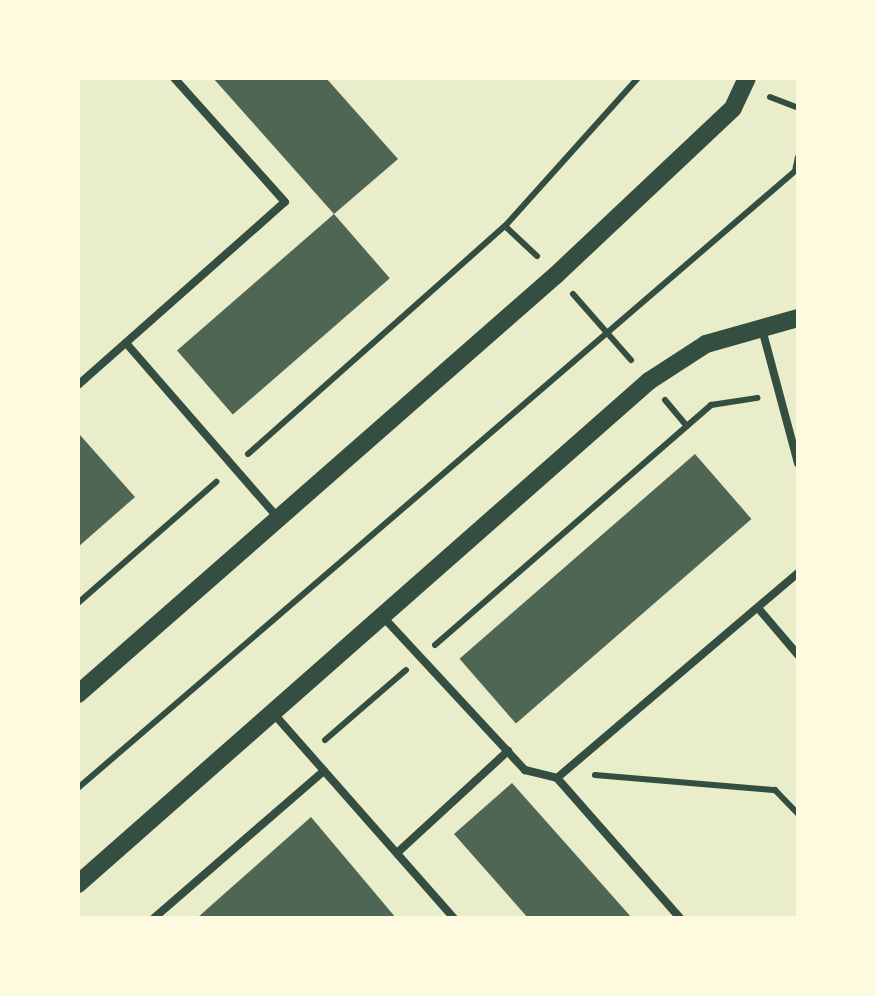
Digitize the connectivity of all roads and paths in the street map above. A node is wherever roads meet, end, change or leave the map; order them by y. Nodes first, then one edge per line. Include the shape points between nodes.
1 (174, 78) edge
2 (638, 78) edge
3 (746, 78) edge
4 (770, 97) dead end
5 (798, 108) edge
6 (798, 156) edge
7 (505, 226) junction
8 (556, 274) junction
9 (798, 318) edge
10 (760, 324) junction
11 (604, 330) junction
12 (126, 343) junction
13 (650, 382) junction
14 (78, 385) edge
15 (780, 394) junction
16 (687, 426) junction
17 (798, 463) edge
18 (232, 468) junction
19 (279, 518) junction
20 (798, 573) edge
21 (78, 602) edge
22 (758, 608) junction
23 (385, 619) junction
24 (798, 655) edge
25 (422, 656) junction
26 (78, 694) edge
27 (274, 714) junction
28 (316, 748) dead end
29 (508, 751) junction
30 (324, 771) junction
31 (557, 778) junction
32 (78, 788) edge
33 (798, 814) edge
34 (397, 853) junction
35 (78, 884) edge
36 (154, 918) edge
37 (454, 918) edge
38 (680, 918) edge

1 - 12 lane via 285,202
2 - 7 path
3 - 8 street via 733,108
4 - 5 path
6 - 11 path via 795,171
7 - 8 path
7 - 18 path
8 - 11 path
8 - 19 street
9 - 10 street
10 - 13 street via 706,344
10 - 15 lane
11 - 13 path
11 - 32 path
12 - 14 lane
12 - 18 lane
13 - 16 path
13 - 23 street
15 - 16 path via 711,405
15 - 17 lane
16 - 25 path
18 - 19 lane
18 - 21 path
19 - 26 street
20 - 22 lane
22 - 24 lane
22 - 31 lane
23 - 25 lane
23 - 27 street
25 - 28 path
25 - 29 lane
27 - 30 lane
27 - 35 street
29 - 31 lane via 525,770
29 - 34 lane
30 - 34 lane
30 - 36 lane
31 - 33 path via 775,790
31 - 38 lane
34 - 37 lane

